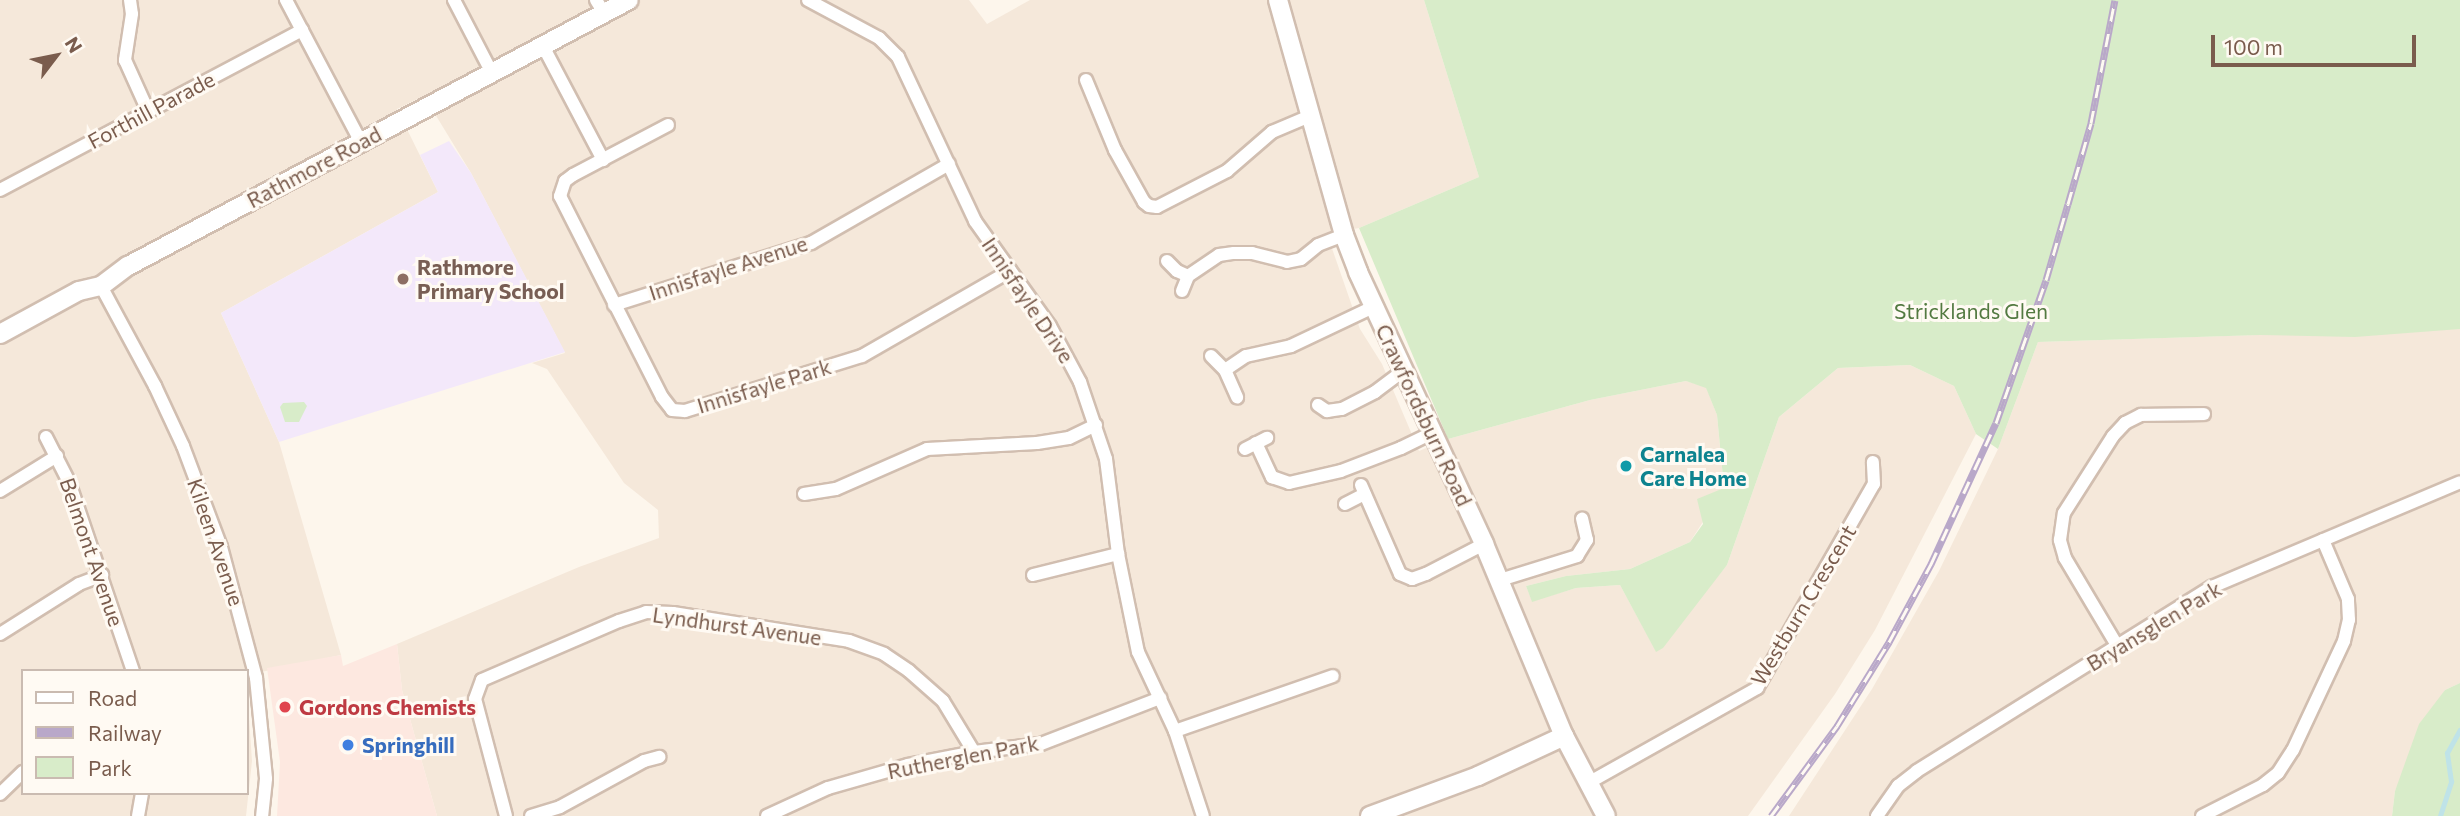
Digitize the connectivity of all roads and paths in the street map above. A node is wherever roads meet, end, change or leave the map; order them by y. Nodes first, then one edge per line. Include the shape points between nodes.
1 (130, 0) edge
2 (286, 0) edge
3 (454, 0) edge
4 (629, 0) edge
5 (808, 0) edge
6 (1278, 0) edge
7 (600, 7) edge
8 (302, 30) junction
9 (543, 46) junction
10 (492, 74) junction
11 (1086, 80) dead end
12 (148, 111) junction
13 (1312, 115) junction
14 (668, 125) dead end
15 (361, 142) junction
16 (603, 160) junction
17 (949, 164) junction
18 (0, 190) edge
19 (1344, 235) junction
20 (1167, 261) dead end
21 (1010, 271) junction
22 (1188, 276) junction
23 (101, 286) junction
24 (1182, 291) dead end
25 (614, 305) junction
26 (1373, 307) junction
27 (0, 334) edge
28 (1211, 356) dead end
29 (1225, 370) junction
30 (1403, 372) junction
31 (1237, 397) dead end
32 (1318, 405) dead end
33 (2204, 414) dead end
34 (1097, 425) junction
35 (1432, 433) junction
36 (46, 437) dead end
37 (1256, 443) dead end
38 (57, 456) junction
39 (1873, 462) dead end
40 (2460, 482) edge
41 (0, 491) edge
42 (804, 494) dead end
43 (1345, 504) dead end
44 (1582, 519) dead end
45 (2323, 540) junction
46 (1484, 544) junction
47 (1118, 554) junction
48 (102, 575) junction
49 (1032, 575) dead end
50 (1500, 580) junction
51 (0, 634) edge
52 (2118, 647) junction
53 (131, 669) edge
54 (1333, 676) dead end
55 (1160, 698) junction
56 (1175, 731) junction
57 (1564, 736) junction
58 (974, 752) junction
59 (659, 757) dead end
60 (21, 774) edge
61 (1588, 783) junction
62 (0, 794) edge
63 (142, 795) edge
64 (138, 816) edge
65 (262, 816) edge
66 (506, 816) edge
67 (531, 816) edge
68 (767, 816) edge
69 (1203, 816) edge
70 (1370, 816) edge
71 (1606, 816) edge
72 (1877, 816) edge
73 (2202, 816) edge

1 - 12 street via 125,60
2 - 8 street
3 - 10 street
4 - 7 street, Rathmore Road
5 - 17 street, Innisfayle Drive via 879,38 898,57
6 - 13 street, Crawfordsburn Road
7 - 9 street, Rathmore Road
8 - 12 street, Forthill Parade
8 - 15 street
9 - 10 street, Rathmore Road
9 - 16 street
10 - 15 street, Rathmore Road
11 - 13 street via 1115,150 1149,206 1157,207 1227,171 1272,132
12 - 18 street, Forthill Parade
13 - 19 street, Crawfordsburn Road
14 - 16 street, Innisfayle Park
15 - 23 street, Rathmore Road via 128,266
16 - 25 street, Innisfayle Park via 565,181 559,196
17 - 21 street, Innisfayle Drive via 975,221
17 - 25 street, Innisfayle Avenue via 811,243
19 - 22 street via 1287,262 1252,253 1219,255
19 - 26 street, Crawfordsburn Road
20 - 22 street
21 - 25 street, Innisfayle Park via 862,356 685,411 672,410 665,403
21 - 34 street, Innisfayle Drive via 1066,353
22 - 24 street
23 - 27 street, Rathmore Road via 79,291
23 - 65 street, Kileen Avenue via 168,414 221,547 256,678 266,779
26 - 29 street via 1291,345 1259,350
26 - 30 street, Crawfordsburn Road
28 - 29 street
29 - 31 street
30 - 32 street via 1342,409 1327,411
30 - 35 street, Crawfordsburn Road
33 - 52 street via 2141,415 2125,423 2064,513 2060,540 2065,558
34 - 42 street via 1069,438 1037,443 927,449 836,489
34 - 47 street, Innisfayle Drive
35 - 37 street via 1341,471 1289,483 1272,477
35 - 46 street, Crawfordsburn Road
36 - 38 street, Belmont Avenue
38 - 41 street
38 - 48 street, Belmont Avenue
39 - 61 street, Westburn Crescent via 1874,484 1757,688
40 - 45 street, Bryansglen Park
43 - 46 street via 1363,490 1400,574 1412,579
44 - 50 street via 1587,540 1577,556
45 - 52 street, Bryansglen Park via 2212,587
45 - 73 street via 2348,600 2344,642 2278,773
46 - 50 street, Crawfordsburn Road
47 - 49 street
47 - 55 street, Innisfayle Drive via 1138,652
48 - 51 street via 79,584
48 - 53 street, Belmont Avenue
50 - 57 street, Crawfordsburn Road
52 - 72 street, Bryansglen Park via 1907,778
54 - 56 street
55 - 56 street, Innisfayle Drive
55 - 58 street, Rutherglen Park via 1041,744
56 - 69 street, Innisfayle Drive
57 - 61 street, Crawfordsburn Road
57 - 70 street via 1478,776
58 - 66 street, Lyndhurst Avenue via 943,701 884,654 849,641 646,612 482,680 475,699
58 - 68 street, Rutherglen Park via 828,788
59 - 67 street via 643,761 560,807
60 - 62 street
61 - 71 street, Crawfordsburn Road
63 - 64 street

